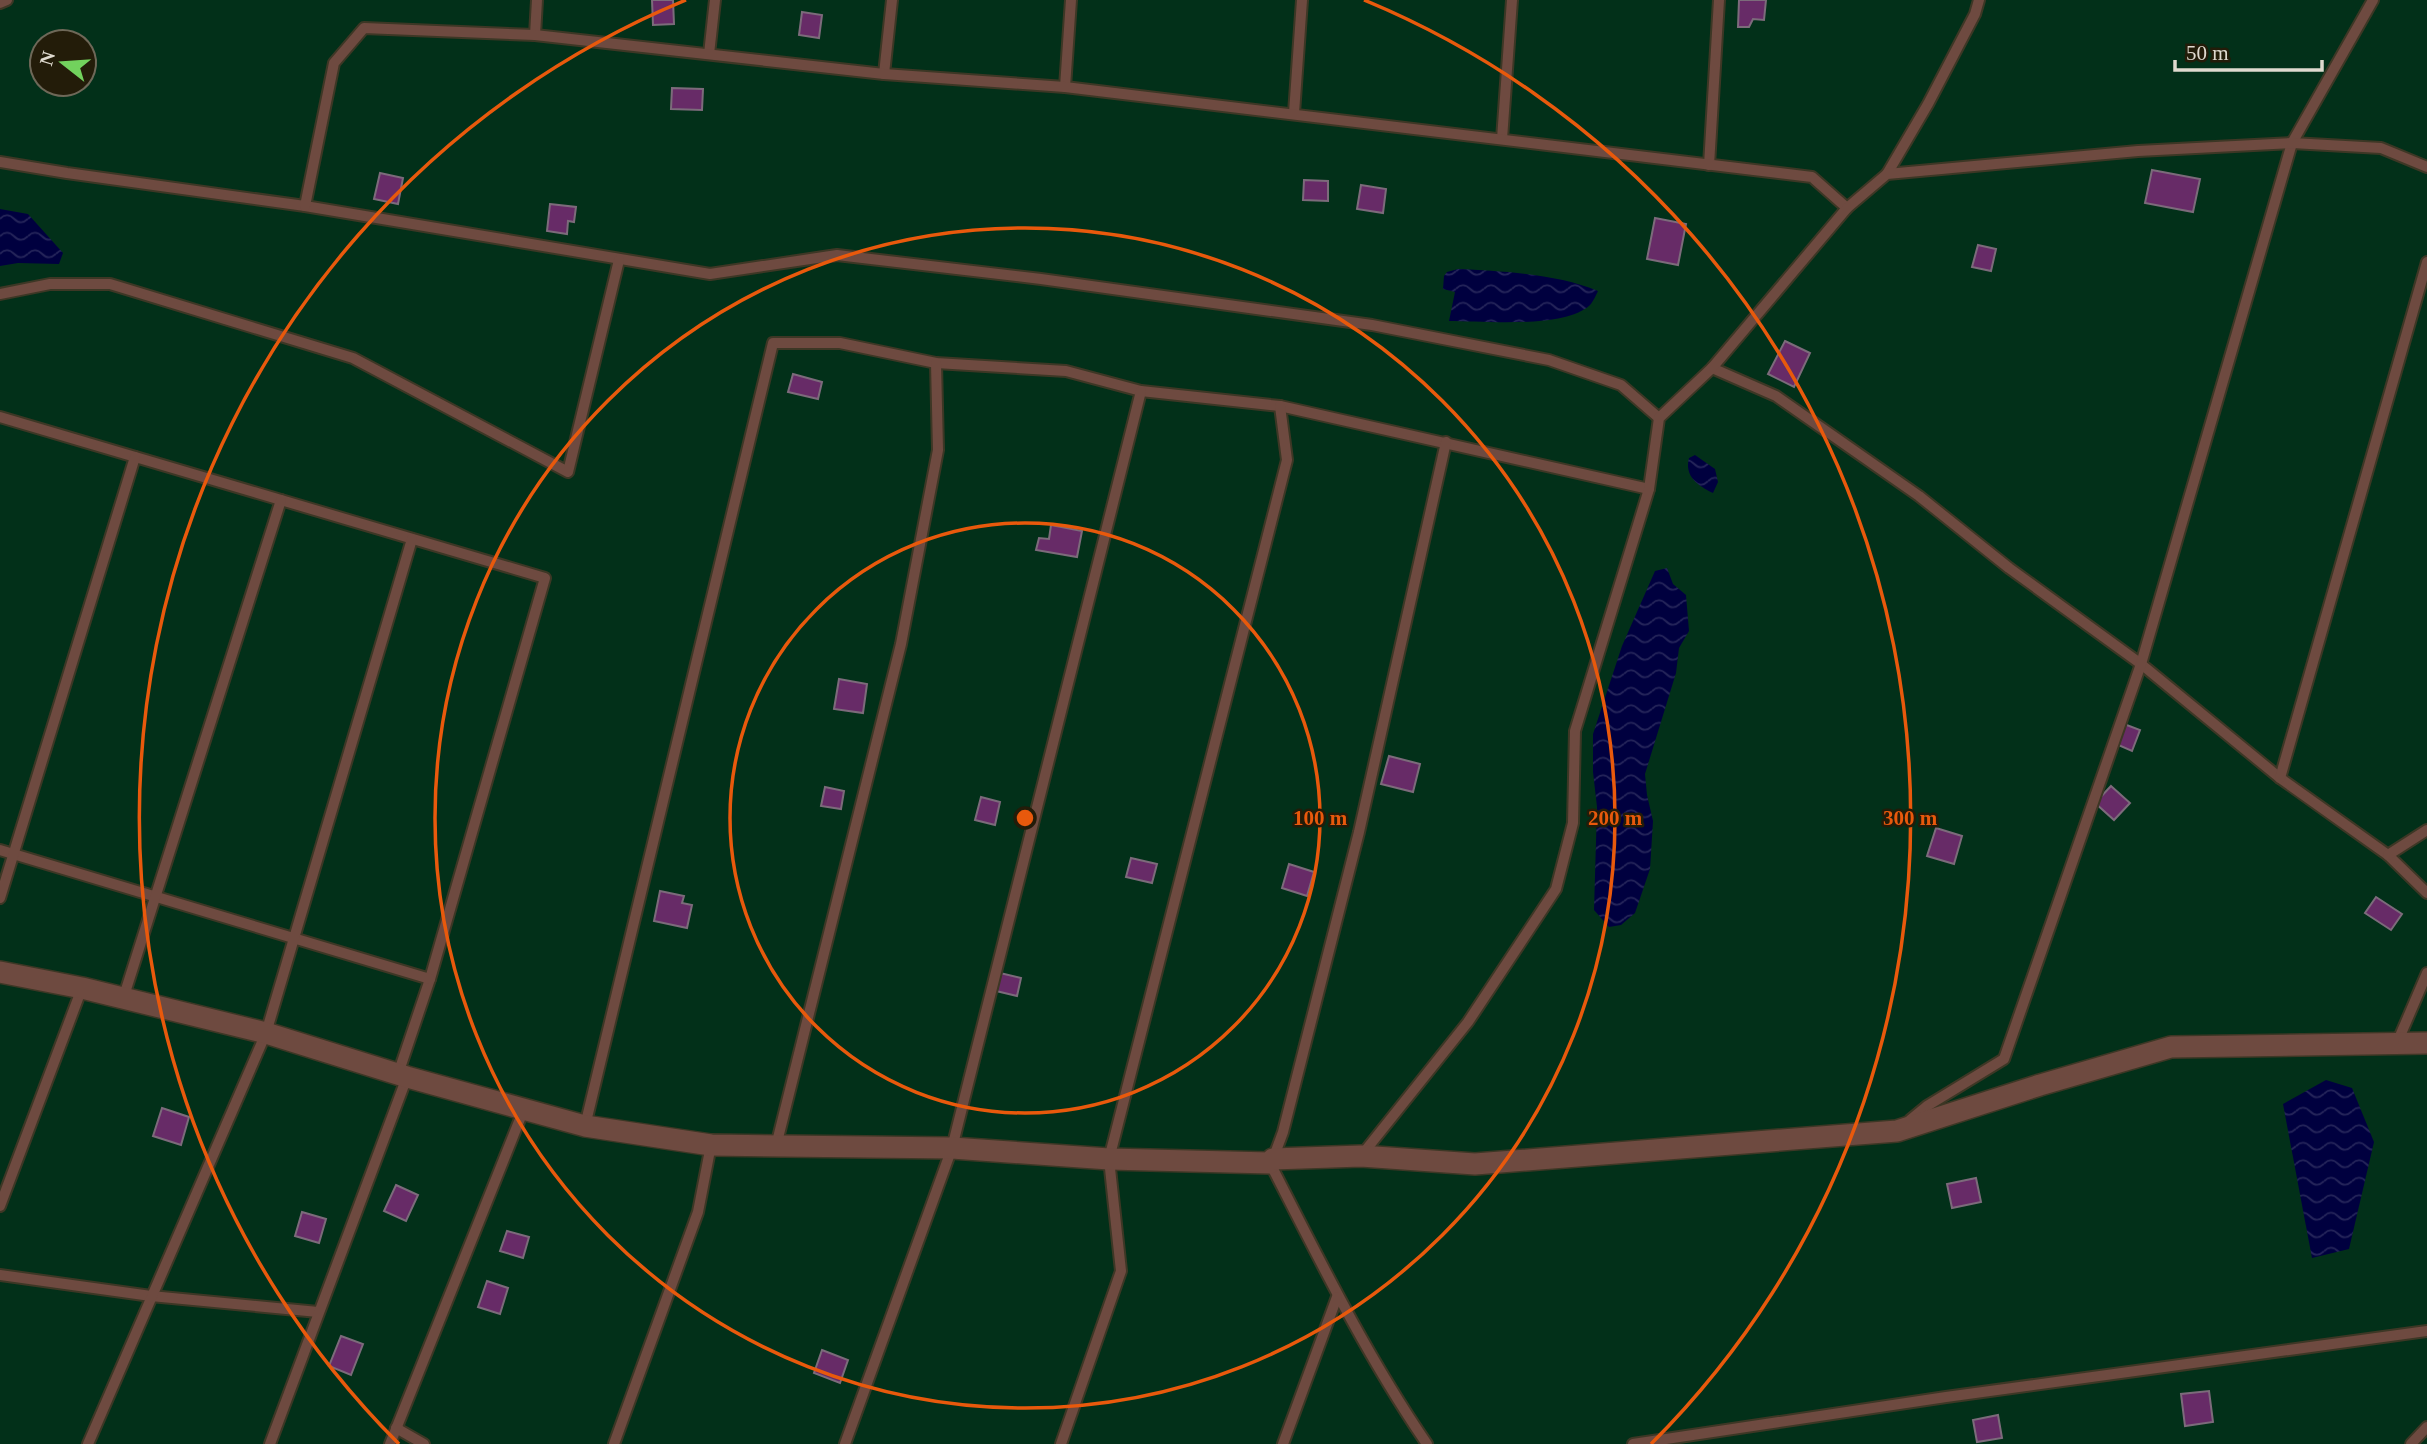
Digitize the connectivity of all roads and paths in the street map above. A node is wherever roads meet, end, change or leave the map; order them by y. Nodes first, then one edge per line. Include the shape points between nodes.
1 (7, 0) edge
2 (537, 0) edge
3 (715, 0) edge
4 (892, 0) edge
5 (1071, 0) edge
6 (1301, 0) edge
7 (1512, 0) edge
8 (1719, 0) edge
9 (1979, 0) edge
10 (2373, 0) edge
11 (0, 3) edge
12 (535, 35) junction
13 (709, 54) junction
14 (884, 74) junction
15 (1065, 87) junction
16 (1294, 113) junction
17 (1502, 139) junction
18 (2292, 144) junction
19 (0, 162) edge
20 (1709, 165) junction
21 (2427, 167) edge
22 (1887, 174) junction
23 (305, 206) junction
24 (1847, 208) junction
25 (619, 260) junction
26 (2427, 262) edge
27 (0, 295) edge
28 (936, 363) junction
29 (1712, 368) junction
30 (1141, 391) junction
31 (1280, 407) junction
32 (0, 417) edge
33 (1660, 418) junction
34 (1446, 442) junction
35 (135, 457) junction
36 (1649, 489) junction
37 (281, 500) junction
38 (412, 539) junction
39 (2141, 664) junction
40 (2280, 778) junction
41 (2427, 830) edge
42 (0, 850) edge
43 (13, 854) junction
44 (2388, 855) junction
45 (2427, 893) edge
46 (155, 897) junction
47 (0, 898) edge
48 (294, 938) junction
49 (0, 972) edge
50 (2427, 973) edge
51 (430, 979) junction
52 (82, 988) junction
53 (123, 999) junction
54 (265, 1033) junction
55 (2397, 1043) junction
56 (2427, 1043) edge
57 (402, 1075) junction
58 (524, 1109) junction
59 (585, 1126) junction
60 (1898, 1132) junction
61 (711, 1145) junction
62 (776, 1146) junction
63 (952, 1149) junction
64 (1361, 1156) junction
65 (1109, 1159) junction
66 (1272, 1161) junction
67 (0, 1206) edge
68 (0, 1275) edge
69 (151, 1296) junction
70 (1338, 1297) junction
71 (318, 1312) junction
72 (2427, 1331) edge
73 (2427, 1427) edge
74 (396, 1428) junction
75 (88, 1444) edge
76 (270, 1444) edge
77 (390, 1444) edge
78 (424, 1444) edge
79 (614, 1444) edge
80 (845, 1444) edge
81 (1061, 1444) edge
82 (1283, 1444) edge
83 (1427, 1444) edge
84 (1633, 1444) edge
85 (2411, 1444) edge

1 - 11 lane
2 - 12 lane
3 - 13 lane
4 - 14 lane
5 - 15 lane
6 - 16 lane
7 - 17 lane
8 - 20 lane
9 - 22 lane
10 - 18 lane
12 - 13 lane
12 - 23 lane via 364,28 334,63
13 - 14 lane
14 - 15 lane
15 - 16 lane
16 - 17 lane
17 - 20 lane
18 - 21 lane via 2381,149
18 - 22 lane via 2138,151
18 - 39 lane
19 - 23 lane
20 - 24 lane via 1812,177
22 - 24 lane
23 - 25 lane
24 - 29 lane
25 - 27 lane via 568,472 354,358 110,284 50,284
25 - 33 lane via 710,274 837,255 1372,325 1549,360 1621,385
26 - 40 lane
28 - 30 lane via 1066,371
28 - 59 lane via 840,342 773,343
28 - 62 lane via 938,450 901,644
29 - 33 lane
29 - 39 lane via 1776,396 1919,496
30 - 31 lane
30 - 63 lane
31 - 34 lane
31 - 65 lane via 1287,460
32 - 35 lane
33 - 36 lane
34 - 36 lane
34 - 66 lane via 1359,832
35 - 37 lane
35 - 43 lane
36 - 64 lane via 1575,731 1573,823 1556,889 1468,1022
37 - 38 lane
37 - 46 lane
38 - 48 lane
38 - 51 lane via 545,578
39 - 40 lane
39 - 60 lane via 2004,1059 1927,1106
40 - 44 lane
41 - 44 lane
42 - 43 lane
43 - 46 lane
43 - 47 lane
44 - 45 lane
46 - 48 lane
46 - 53 lane
48 - 51 lane
48 - 54 lane
49 - 52 street
50 - 55 lane
51 - 57 lane
52 - 53 street
52 - 67 lane
53 - 54 street
54 - 57 street
54 - 69 lane
55 - 56 street
55 - 60 street via 2171,1047
57 - 58 street
57 - 71 lane
58 - 59 street
58 - 74 lane
59 - 61 street
60 - 64 street via 1475,1164
61 - 62 street
61 - 79 lane via 698,1212
62 - 63 street
63 - 65 street
63 - 80 lane
64 - 66 street
65 - 66 street
65 - 81 lane via 1121,1271
66 - 70 lane
68 - 69 lane
69 - 71 lane
69 - 75 lane
70 - 82 lane
70 - 83 lane
71 - 76 lane
72 - 84 lane
73 - 85 lane
74 - 77 lane
74 - 78 lane

